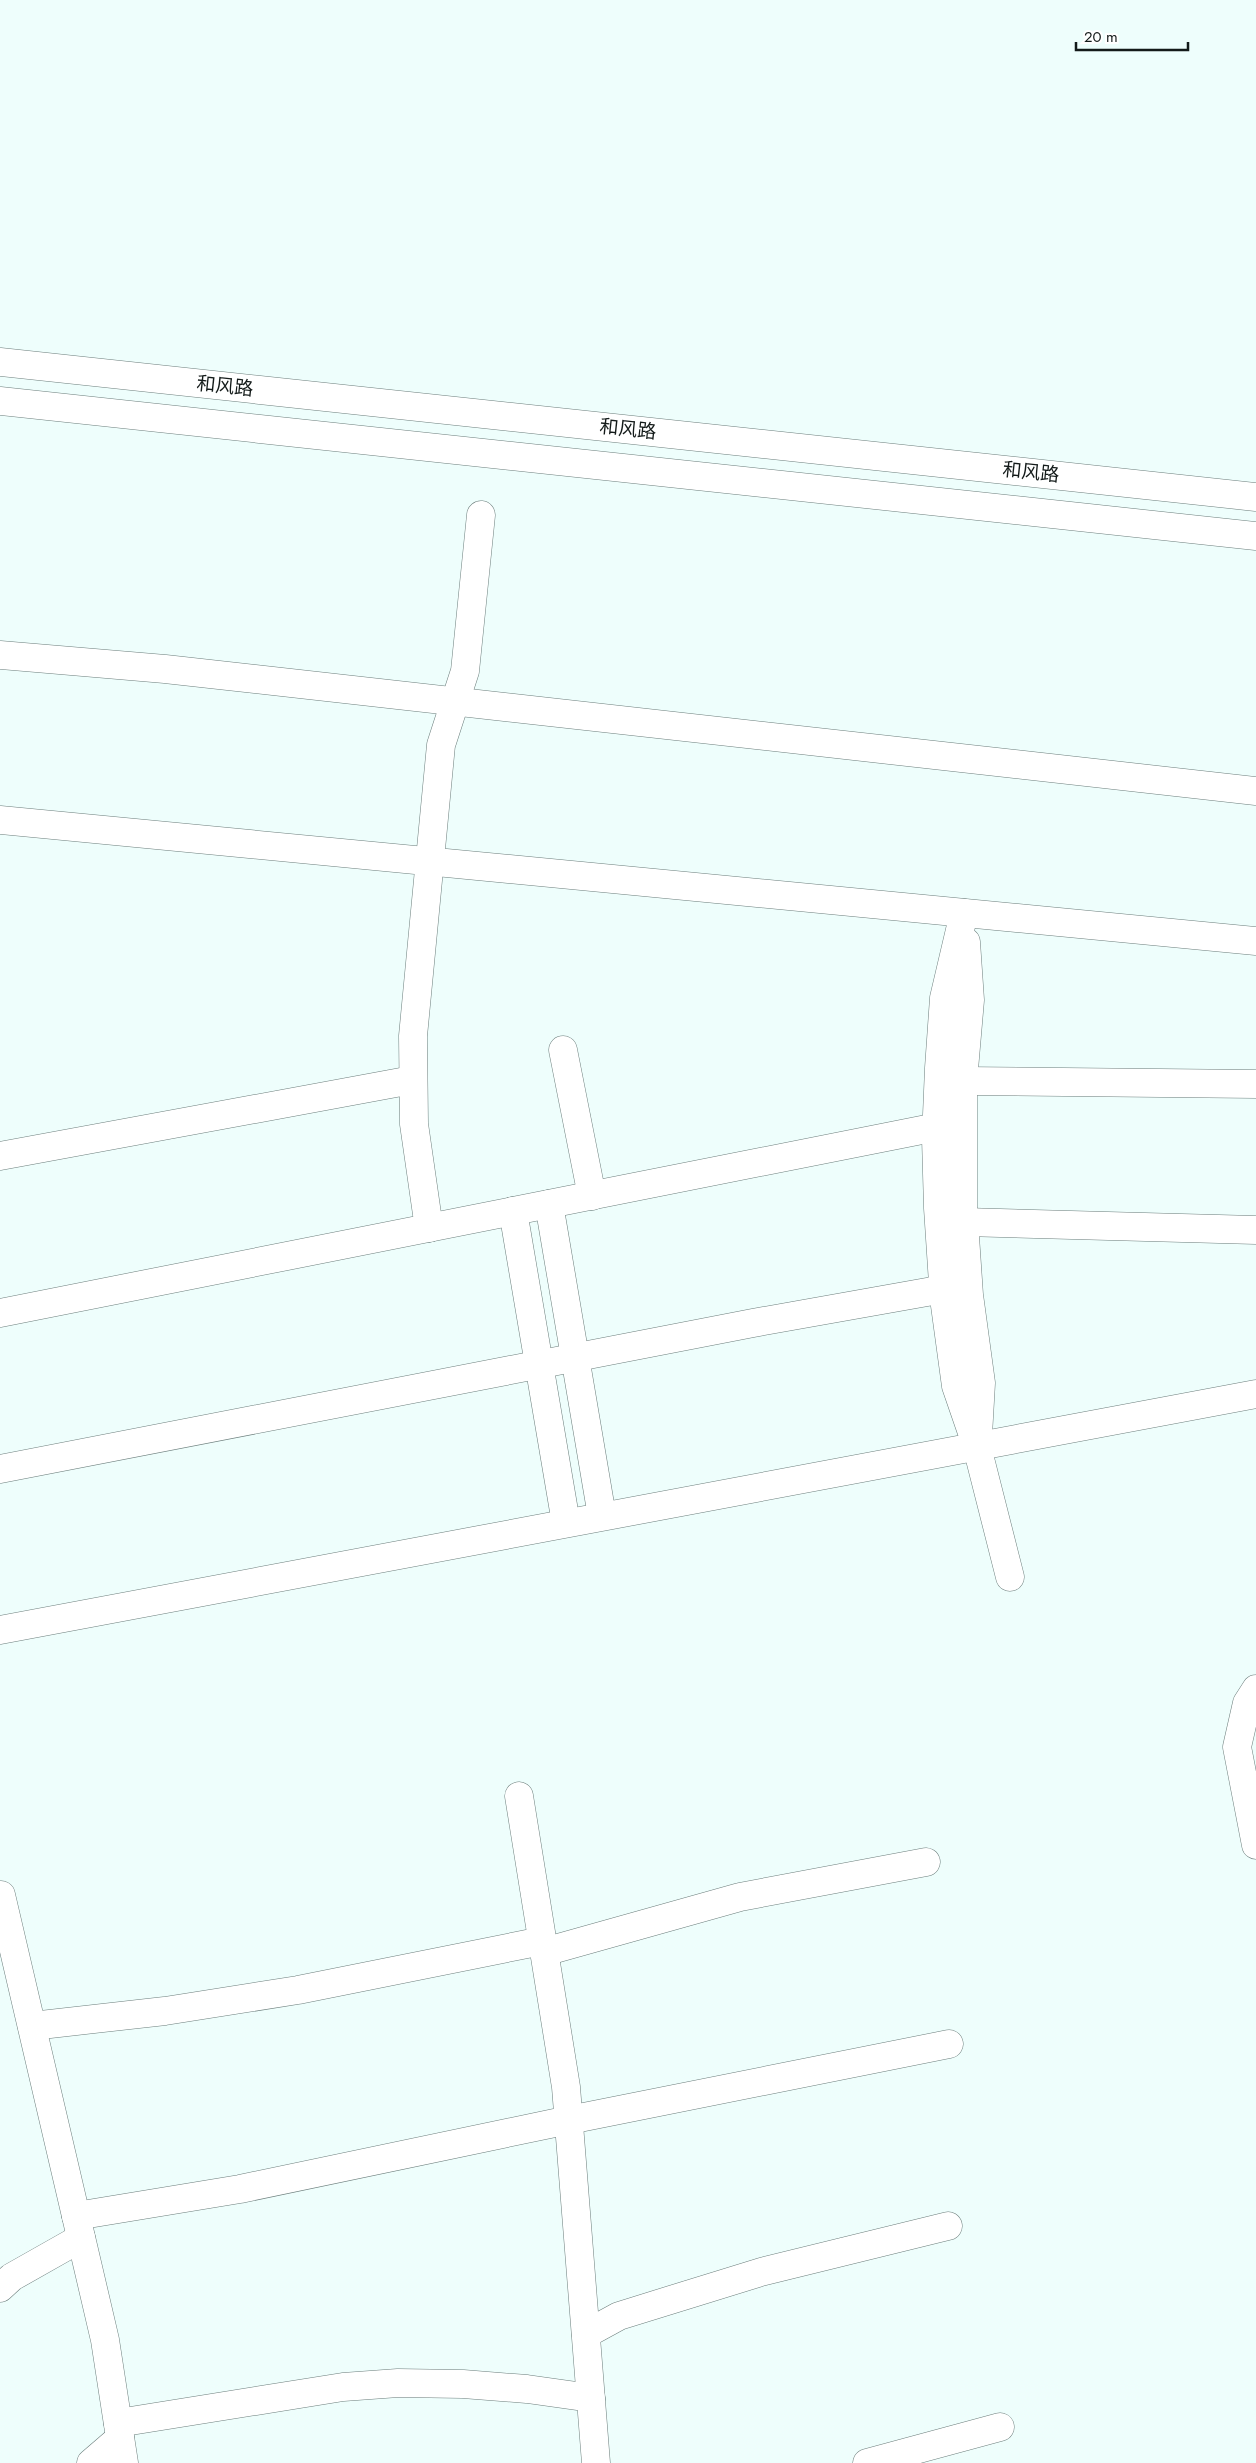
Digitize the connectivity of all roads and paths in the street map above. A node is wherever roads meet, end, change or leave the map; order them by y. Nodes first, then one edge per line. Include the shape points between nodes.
1 (0, 362) edge
2 (0, 402) edge
3 (1256, 497) edge
4 (481, 515) dead end
5 (1256, 536) edge
6 (0, 655) edge
7 (455, 702) junction
8 (1256, 791) edge
9 (0, 820) edge
10 (430, 861) junction
11 (964, 913) junction
12 (1256, 941) edge
13 (563, 1050) dead end
14 (412, 1080) junction
15 (963, 1081) junction
16 (1256, 1084) edge
17 (950, 1125) junction
18 (0, 1156) edge
19 (592, 1196) junction
20 (549, 1204) junction
21 (513, 1211) junction
22 (964, 1222) junction
23 (429, 1228) junction
24 (1256, 1230) edge
25 (944, 1289) junction
26 (0, 1313) edge
27 (575, 1358) junction
28 (538, 1365) junction
29 (1256, 1394) edge
30 (977, 1447) junction
31 (0, 1469) edge
32 (602, 1516) junction
33 (566, 1523) junction
34 (1010, 1577) dead end
35 (0, 1630) edge
36 (1256, 1689) edge
37 (519, 1796) dead end
38 (1256, 1845) edge
39 (926, 1862) dead end
40 (1, 1895) edge
41 (543, 1946) junction
42 (32, 2026) junction
43 (949, 2044) dead end
44 (568, 2120) junction
45 (948, 2226) dead end
46 (78, 2227) junction
47 (0, 2288) edge
48 (586, 2334) junction
49 (591, 2398) junction
50 (1000, 2427) dead end
51 (121, 2441) edge
52 (92, 2463) edge
53 (596, 2463) edge
54 (867, 2463) edge

1 - 3 street, 和风路
2 - 5 street, 和风路
4 - 7 street via 465,672
6 - 7 street
7 - 8 street
7 - 10 street via 441,745
9 - 10 street
10 - 11 street
10 - 14 street via 413,1036
11 - 12 street
11 - 15 street via 970,1000
11 - 17 street via 944,998 938,1068
13 - 19 street
14 - 18 street
14 - 23 street via 414,1124
15 - 16 street
15 - 17 street
17 - 19 street
17 - 22 street
17 - 25 street via 938,1208
19 - 20 street
20 - 21 street
20 - 27 street
21 - 23 street
21 - 28 street
22 - 24 street
22 - 30 street via 969,1295 981,1383
23 - 26 street
25 - 27 street
25 - 30 street via 956,1386
27 - 28 street
27 - 32 street
28 - 31 street
28 - 33 street
29 - 30 street
30 - 32 street
30 - 34 street
32 - 33 street
33 - 35 street
36 - 38 street via 1248,1703 1237,1747
37 - 41 street
39 - 41 street via 740,1896
40 - 42 street
41 - 42 street via 165,2011
41 - 44 street via 566,2087
42 - 46 street
43 - 44 street
44 - 46 street via 240,2189
44 - 48 street
45 - 48 street via 761,2272 619,2316
46 - 47 street
46 - 51 street via 105,2340
48 - 49 street
49 - 51 street via 463,2384 343,2387
49 - 53 street
50 - 54 street
51 - 52 street

